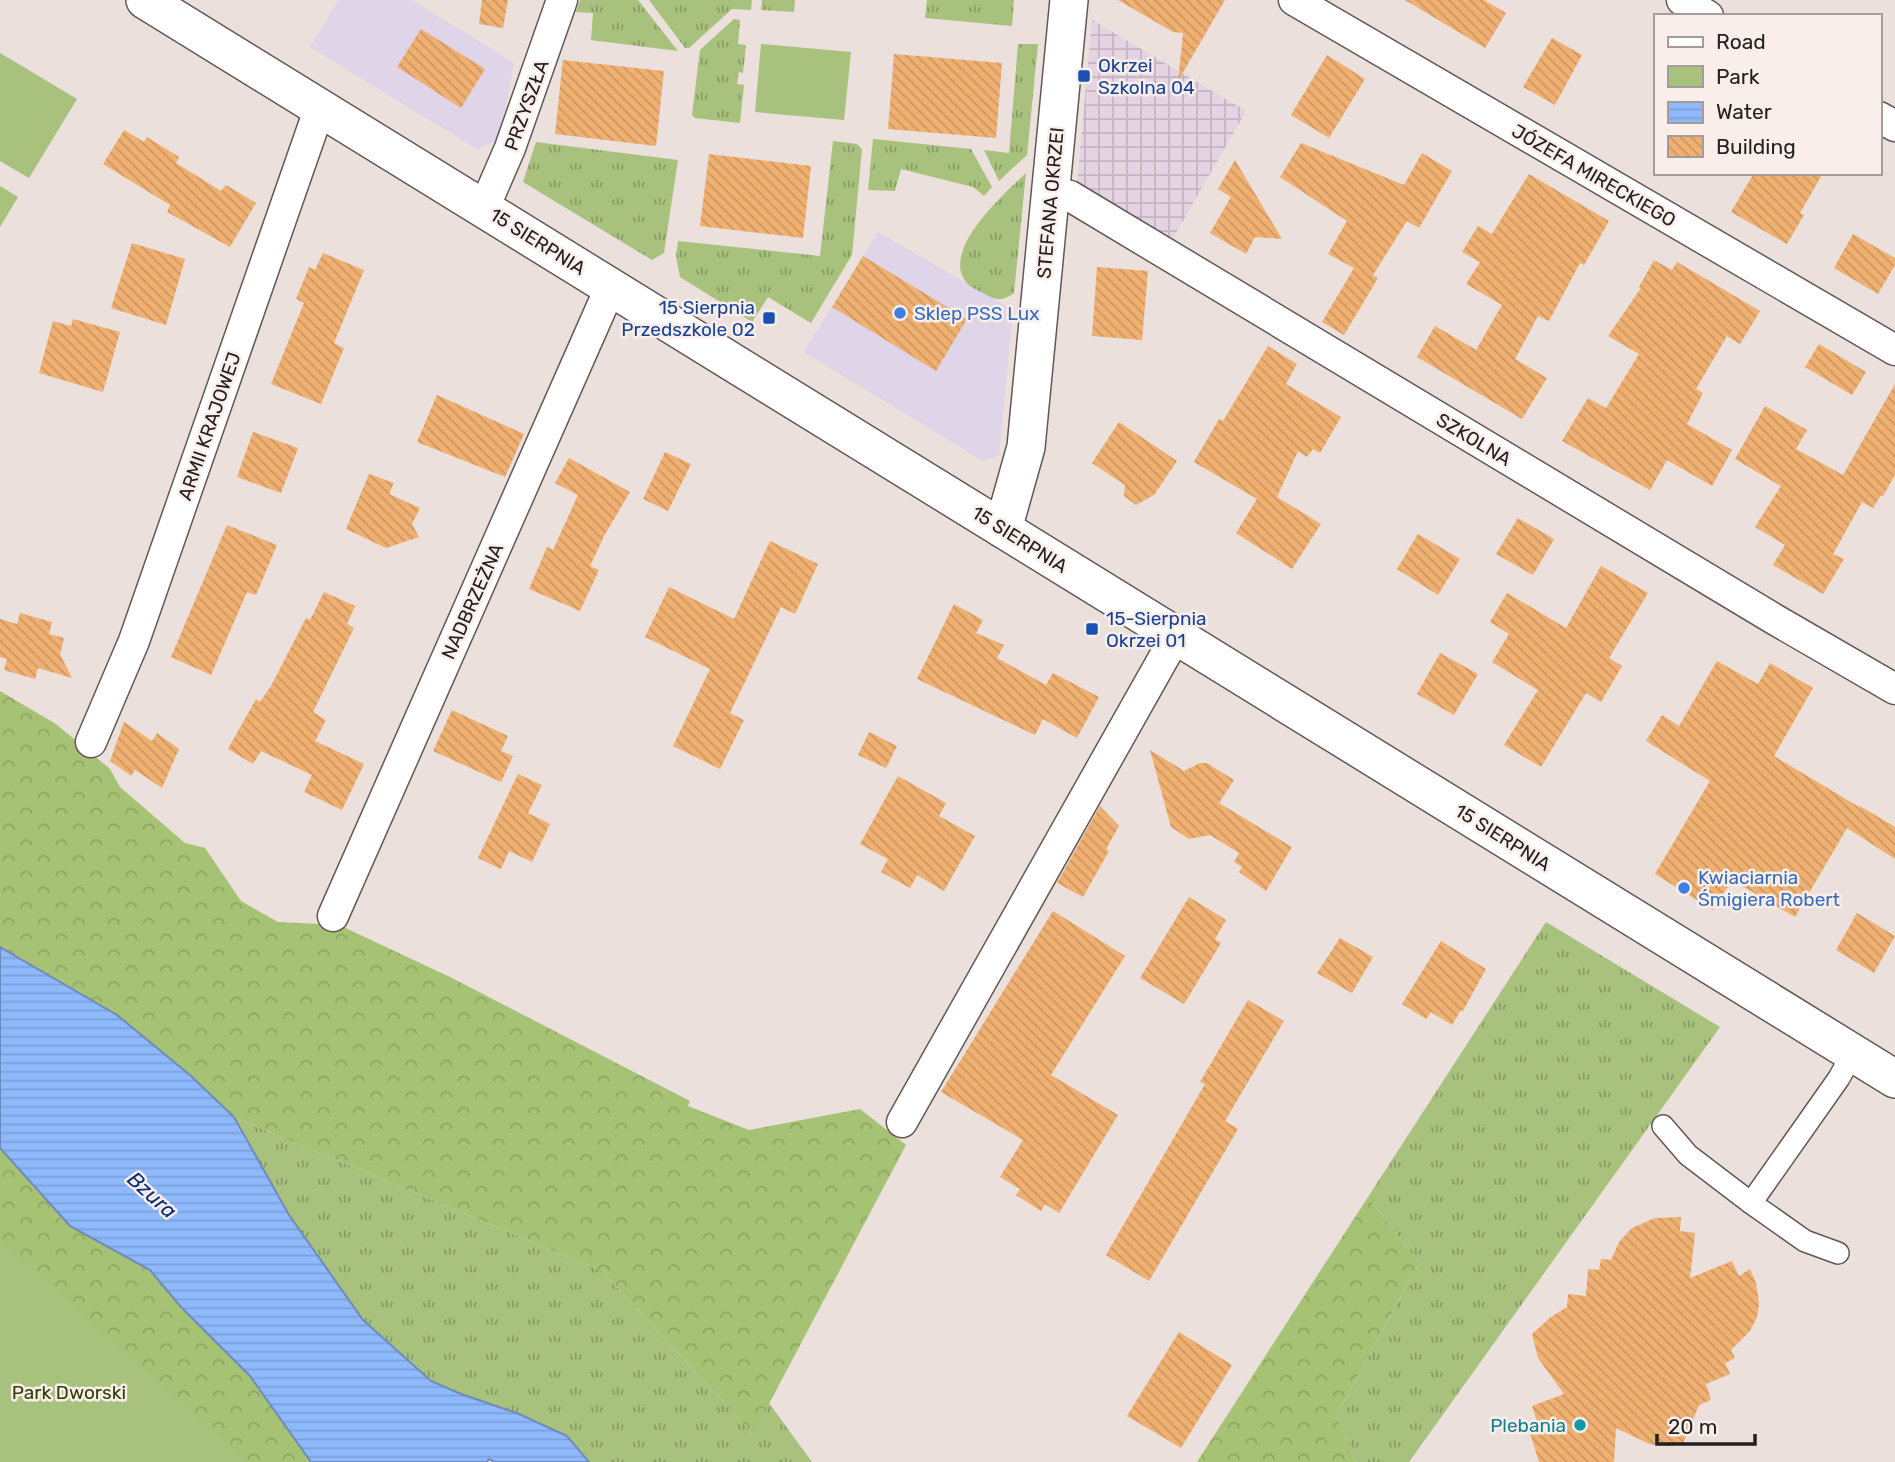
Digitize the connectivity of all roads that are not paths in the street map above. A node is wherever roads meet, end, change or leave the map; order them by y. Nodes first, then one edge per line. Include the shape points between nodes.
1 (145, 0) edge
2 (562, 0) edge
3 (1069, 0) edge
4 (1294, 0) edge
5 (1682, 0) edge
6 (1705, 14) edge
7 (320, 107) junction
8 (1052, 192) junction
9 (484, 208) junction
10 (611, 286) junction
11 (1895, 351) edge
12 (1003, 529) junction
13 (1177, 636) junction
14 (1895, 689) edge
15 (91, 742) dead end
16 (333, 915) dead end
17 (1853, 1053) junction
18 (1895, 1079) edge
19 (902, 1122) dead end
20 (1663, 1126) dead end
21 (1751, 1203) junction
22 (1838, 1253) dead end

1 - 7 street, 15 SIERPNIA
2 - 9 street, PRZYSZŁA
3 - 8 street, STEFANA OKRZEI
4 - 11 street, JÓZEFA MIRECKIEGO
5 - 6 street
7 - 9 street, 15 SIERPNIA
7 - 15 street, ARMII KRAJOWEJ via 138,628
8 - 12 street, STEFANA OKRZEI via 1026,447
8 - 14 street, SZKOLNA via 1070,196
9 - 10 street, 15 SIERPNIA
10 - 12 street, 15 SIERPNIA
10 - 16 street, NADBRZEŻNA
12 - 13 street, 15 SIERPNIA
13 - 17 street, 15 SIERPNIA
13 - 19 street
17 - 18 street, 15 SIERPNIA
17 - 21 street
20 - 21 street via 1688,1155
21 - 22 street via 1805,1241

